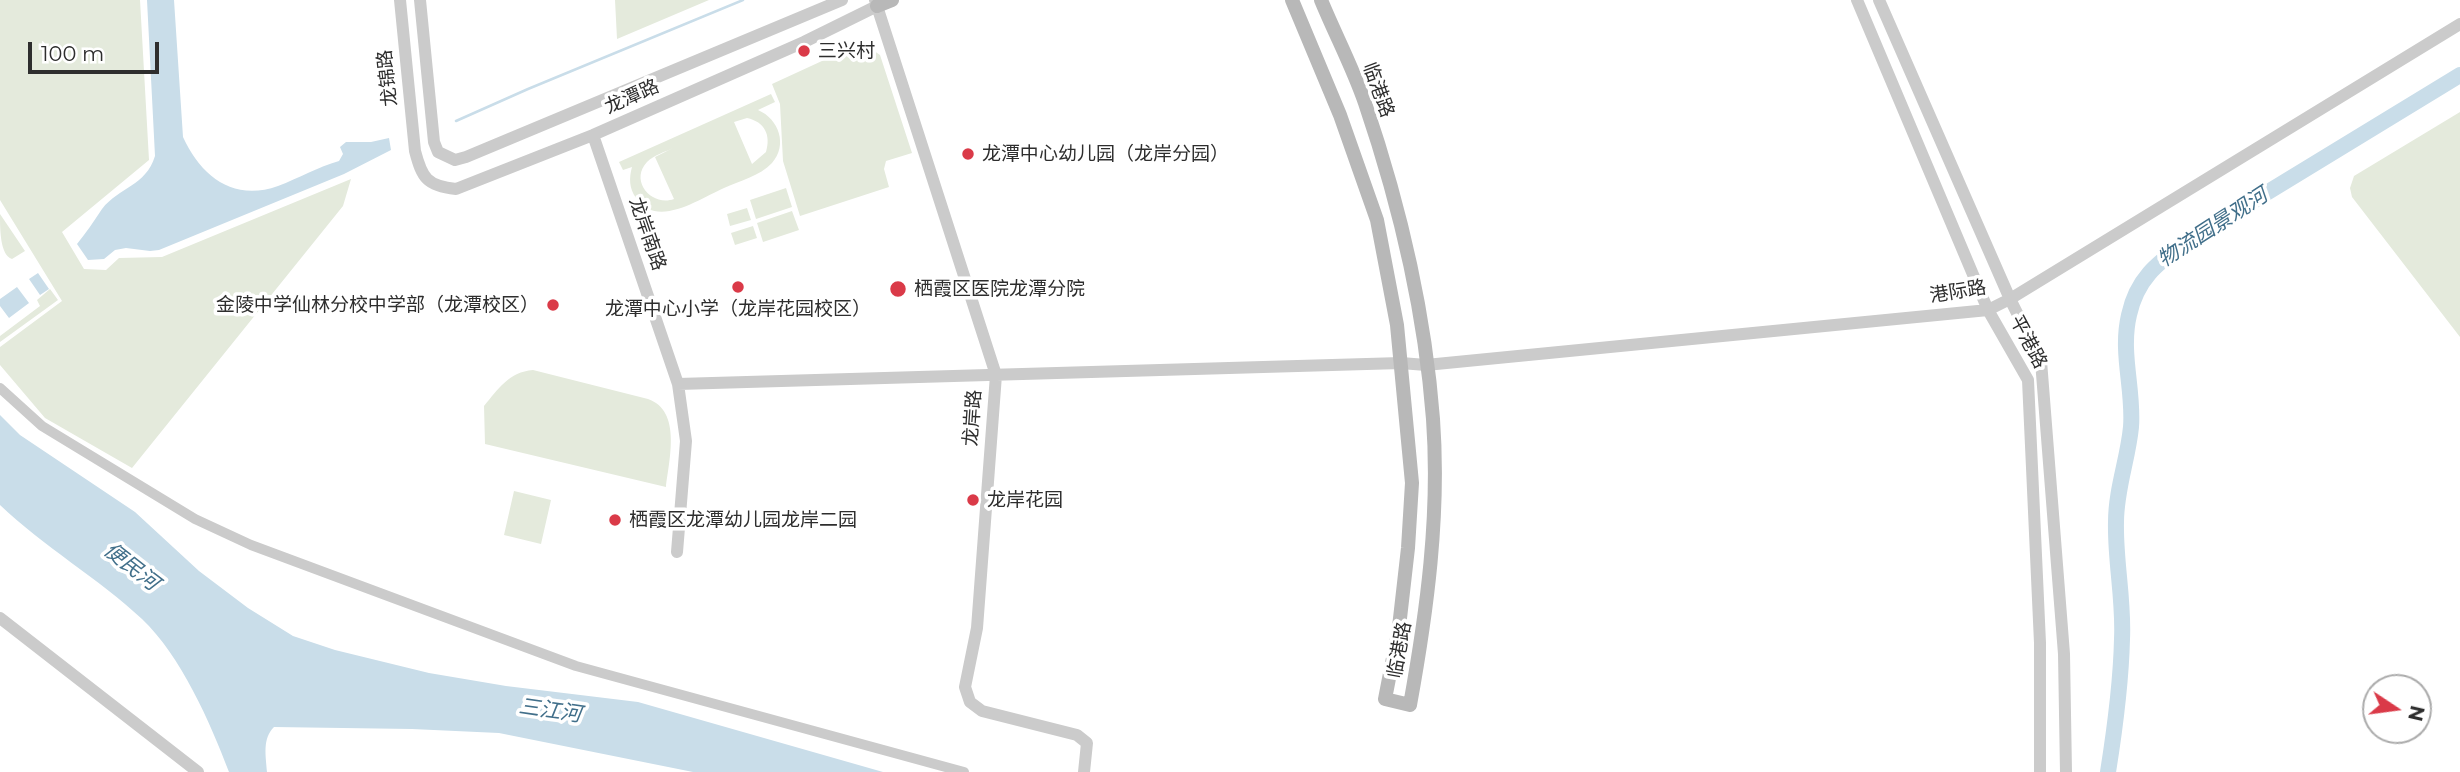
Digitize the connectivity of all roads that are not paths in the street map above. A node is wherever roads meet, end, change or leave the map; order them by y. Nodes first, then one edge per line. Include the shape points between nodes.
1 (400, 0) edge
2 (421, 0) edge
3 (842, 0) edge
4 (892, 0) edge
5 (1292, 0) edge
6 (1321, 0) edge
7 (1857, 0) edge
8 (1879, 0) edge
9 (876, 3) edge
10 (2460, 24) edge
11 (593, 135) junction
12 (434, 142) joint
13 (415, 151) joint
14 (2010, 299) junction
15 (1988, 310) junction
16 (1401, 363) junction
17 (1426, 365) junction
18 (996, 375) junction
19 (678, 384) junction
20 (0, 388) edge
21 (677, 552) dead end
22 (0, 618) edge
23 (198, 772) edge
24 (964, 772) edge
25 (1084, 772) edge
26 (2040, 772) edge
27 (2066, 772) edge

1 - 13 street, 龙锦路
2 - 12 street, 龙锦路
3 - 12 street, 龙潭路 via 466,157 445,157
4 - 9 main road
5 - 16 main road, 临港路 via 1377,220
6 - 17 main road, 临港路 via 1364,101 1405,237
7 - 15 street, 平港路
8 - 14 street, 平港路
9 - 11 street, 龙潭路 via 804,42
9 - 18 street, 龙岸路
10 - 14 street, 港际路
11 - 13 street, 龙潭路 via 456,189 426,179
11 - 19 street, 龙岸南路
14 - 15 street, 港际路
14 - 27 street, 平港路 via 2041,361 2064,654
15 - 17 street, 港际路
15 - 26 street, 平港路 via 2028,380 2040,643
16 - 17 street, 港际路
16 - 17 main road, 临港路 via 1412,483 1404,587 1385,699 1410,705 1425,625 1433,507 1433,419
16 - 18 street, 港际路
18 - 19 street, 港际路
18 - 25 street, 龙岸路 via 977,628 965,687 970,702 982,711 1077,735 1087,743
19 - 21 street, 龙岸南路 via 686,441
20 - 24 street via 42,426 195,519 251,545 576,666
22 - 23 street

